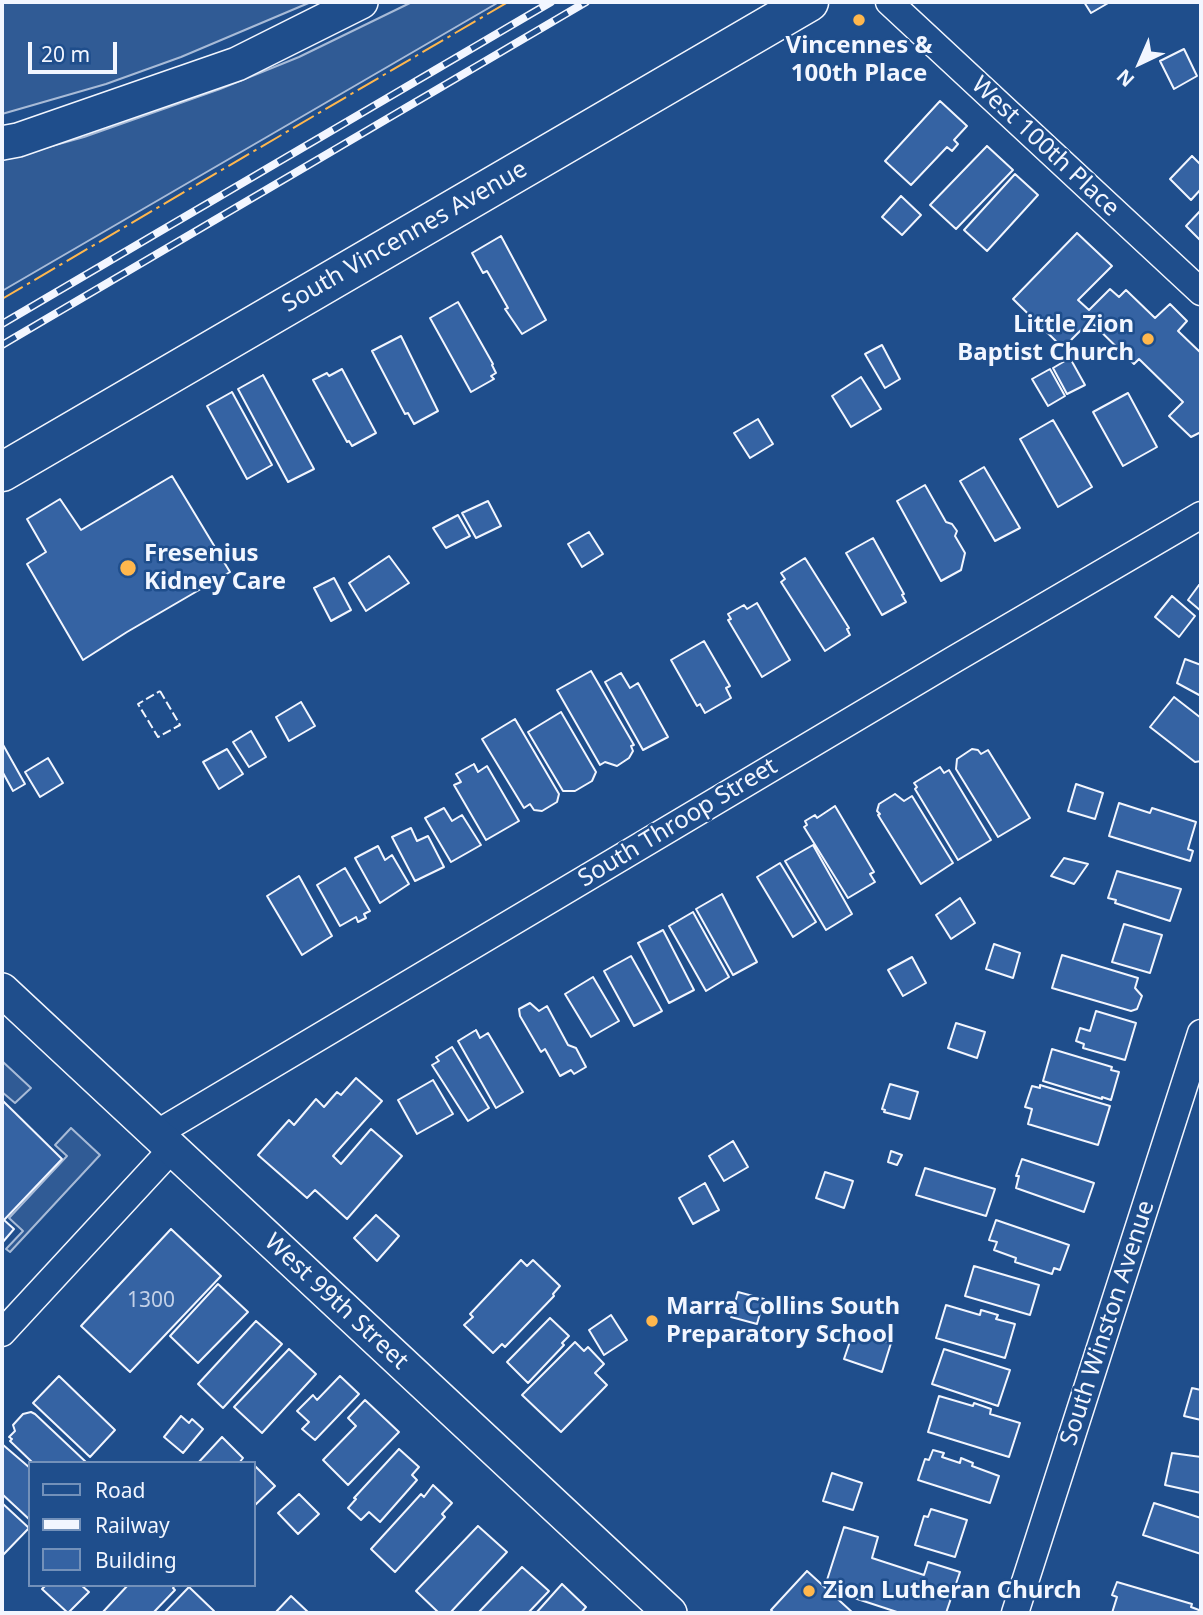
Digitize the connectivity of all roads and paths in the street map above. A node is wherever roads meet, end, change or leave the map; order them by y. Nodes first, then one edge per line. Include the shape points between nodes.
1 (360, 2) edge
2 (808, 2) edge
3 (890, 2) edge
4 (2, 143) edge
5 (1201, 292) edge
6 (2, 472) edge
7 (1201, 515) edge
8 (2, 990) edge
9 (1201, 1033) edge
10 (164, 1141) junction
11 (2, 1333) edge
12 (670, 1613) edge
13 (1015, 1613) edge

1 - 4 street via 237,64
2 - 6 main road, South Vincennes Avenue
3 - 5 street, West 100th Place
7 - 10 street, South Throop Street via 929,674
8 - 10 street, West 99th Street
9 - 13 street, South Winston Avenue
10 - 11 street, South Throop Street
10 - 12 street, West 99th Street

